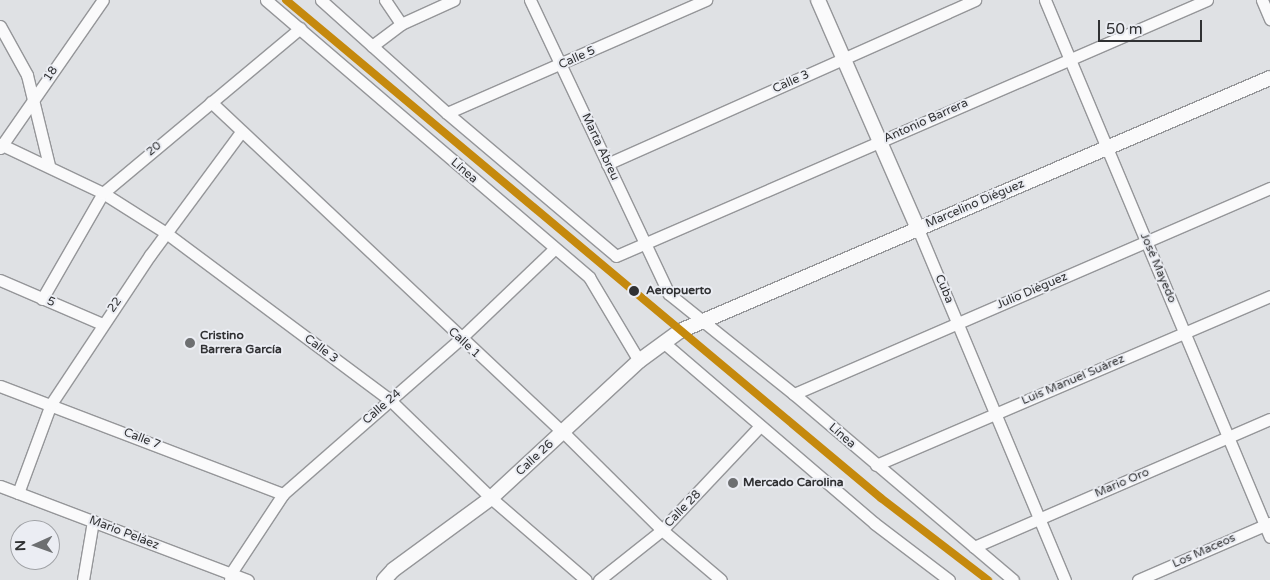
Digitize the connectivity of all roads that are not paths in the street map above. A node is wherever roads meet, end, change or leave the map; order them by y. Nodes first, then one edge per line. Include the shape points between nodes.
1 (103, 0) edge
2 (266, 0) edge
3 (321, 0) edge
4 (385, 0) edge
5 (454, 0) edge
6 (530, 0) edge
7 (706, 0) edge
8 (818, 0) edge
9 (975, 0) edge
10 (1045, 0) edge
11 (1208, 0) edge
12 (1262, 0) edge
13 (1270, 19) edge
14 (401, 24) junction
15 (0, 26) edge
16 (300, 28) junction
17 (372, 46) junction
18 (843, 59) junction
19 (1069, 60) junction
20 (562, 65) junction
21 (1270, 78) edge
22 (34, 98) junction
23 (211, 102) junction
24 (447, 113) junction
25 (242, 132) junction
26 (880, 142) junction
27 (1, 146) edge
28 (1106, 148) junction
29 (607, 164) junction
30 (49, 165) junction
31 (1270, 188) edge
32 (103, 192) junction
33 (918, 228) junction
34 (166, 233) junction
35 (1146, 241) junction
36 (646, 243) junction
37 (553, 250) junction
38 (0, 280) edge
39 (670, 294) joint
40 (1270, 296) edge
41 (42, 299) junction
42 (703, 321) junction
43 (959, 323) junction
44 (102, 324) junction
45 (680, 331) joint
46 (1185, 332) junction
47 (460, 339) junction
48 (663, 342) junction
49 (639, 361) junction
50 (0, 386) edge
51 (794, 394) junction
52 (390, 400) junction
53 (51, 404) junction
54 (997, 413) junction
55 (1270, 419) edge
56 (759, 427) junction
57 (563, 432) junction
58 (1229, 437) junction
59 (876, 465) junction
60 (0, 486) edge
61 (18, 494) junction
62 (283, 494) junction
63 (491, 498) junction
64 (1040, 518) junction
65 (93, 521) junction
66 (1268, 524) edge
67 (662, 530) junction
68 (1270, 537) edge
69 (974, 547) junction
70 (230, 576) edge
71 (83, 580) edge
72 (248, 580) edge
73 (384, 580) edge
74 (586, 580) edge
75 (598, 580) edge
76 (721, 580) edge
77 (948, 580) edge
78 (1012, 580) edge
79 (1065, 580) edge
80 (1138, 580) edge

1 - 22 street, 18
2 - 16 street, Línea
3 - 17 street
4 - 14 street
5 - 14 street
6 - 20 street, Marta Abreu
7 - 20 street, Calle 5
8 - 18 street, Cuba
9 - 18 street, Calle 3
10 - 19 street, José Mayedo
11 - 19 street, Antonio Barrera
12 - 13 street
14 - 17 street
15 - 22 street via 27,75
16 - 23 street, 20
16 - 37 street, Línea
17 - 24 street
18 - 26 street, Cuba
18 - 29 street, Calle 3
19 - 26 street, Antonio Barrera
19 - 28 street, José Mayedo
20 - 24 street, Calle 5
20 - 29 street, Marta Abreu
21 - 28 street, Marcelino Diéguez
22 - 27 street, 18
22 - 30 street
23 - 25 street, Calle 1
23 - 32 street, 20
24 - 36 street via 616,256
25 - 34 street, 22
25 - 47 street, Calle 1
26 - 33 street, Cuba
26 - 36 street, Antonio Barrera
27 - 30 street, Calle 3
28 - 33 street, Marcelino Diéguez
28 - 35 street, José Mayedo
29 - 36 street, Marta Abreu
30 - 32 street, Calle 3
31 - 35 street, Julio Diéguez
32 - 34 street, Calle 3
32 - 41 street, 20
33 - 42 street, Marcelino Diéguez
33 - 43 street, Cuba
34 - 44 street, 22
34 - 52 street, Calle 3
35 - 43 street, Julio Diéguez
35 - 46 street, José Mayedo
36 - 39 street, Marta Abreu
37 - 47 street, Calle 24
37 - 49 street, Línea via 589,277
38 - 41 street, 5
39 - 42 street, Línea
40 - 46 street, Luis Manuel Suárez
41 - 44 street, 5
42 - 45 street, Marcelino Diéguez
42 - 51 street, Línea
43 - 51 street, Julio Diéguez
43 - 54 street, Cuba
44 - 53 street, 22
45 - 48 street, Calle 26
46 - 54 street, Luis Manuel Suárez
46 - 58 street, José Mayedo
47 - 52 street, Calle 24
47 - 57 street, Calle 1
48 - 49 street, Calle 26
48 - 56 street
49 - 57 street, Calle 26
50 - 53 street, Calle 7
51 - 59 street, Línea
52 - 62 street, Calle 24
52 - 63 street, Calle 3
53 - 61 street, 22
53 - 62 street, Calle 7
54 - 59 street, Luis Manuel Suárez
54 - 64 street, Cuba
55 - 58 street, Mario Oro
56 - 67 street, Calle 28
56 - 77 street via 899,544
57 - 63 street, Calle 26
57 - 67 street, Calle 1
58 - 64 street, Mario Oro
58 - 66 street, José Mayedo
59 - 69 street, Línea
60 - 61 street, Mario Peláez
61 - 65 street, Mario Peláez
62 - 70 street, Calle 24
63 - 73 street, Calle 26
63 - 74 street, Calle 3
64 - 69 street, Mario Oro
64 - 79 street, Cuba
65 - 70 street, Mario Peláez
65 - 71 street
66 - 68 street, José Mayedo
66 - 80 street, Los Maceos
67 - 75 street, Calle 28
67 - 76 street, Calle 1
69 - 78 street, Línea
70 - 72 street, Mario Peláez

